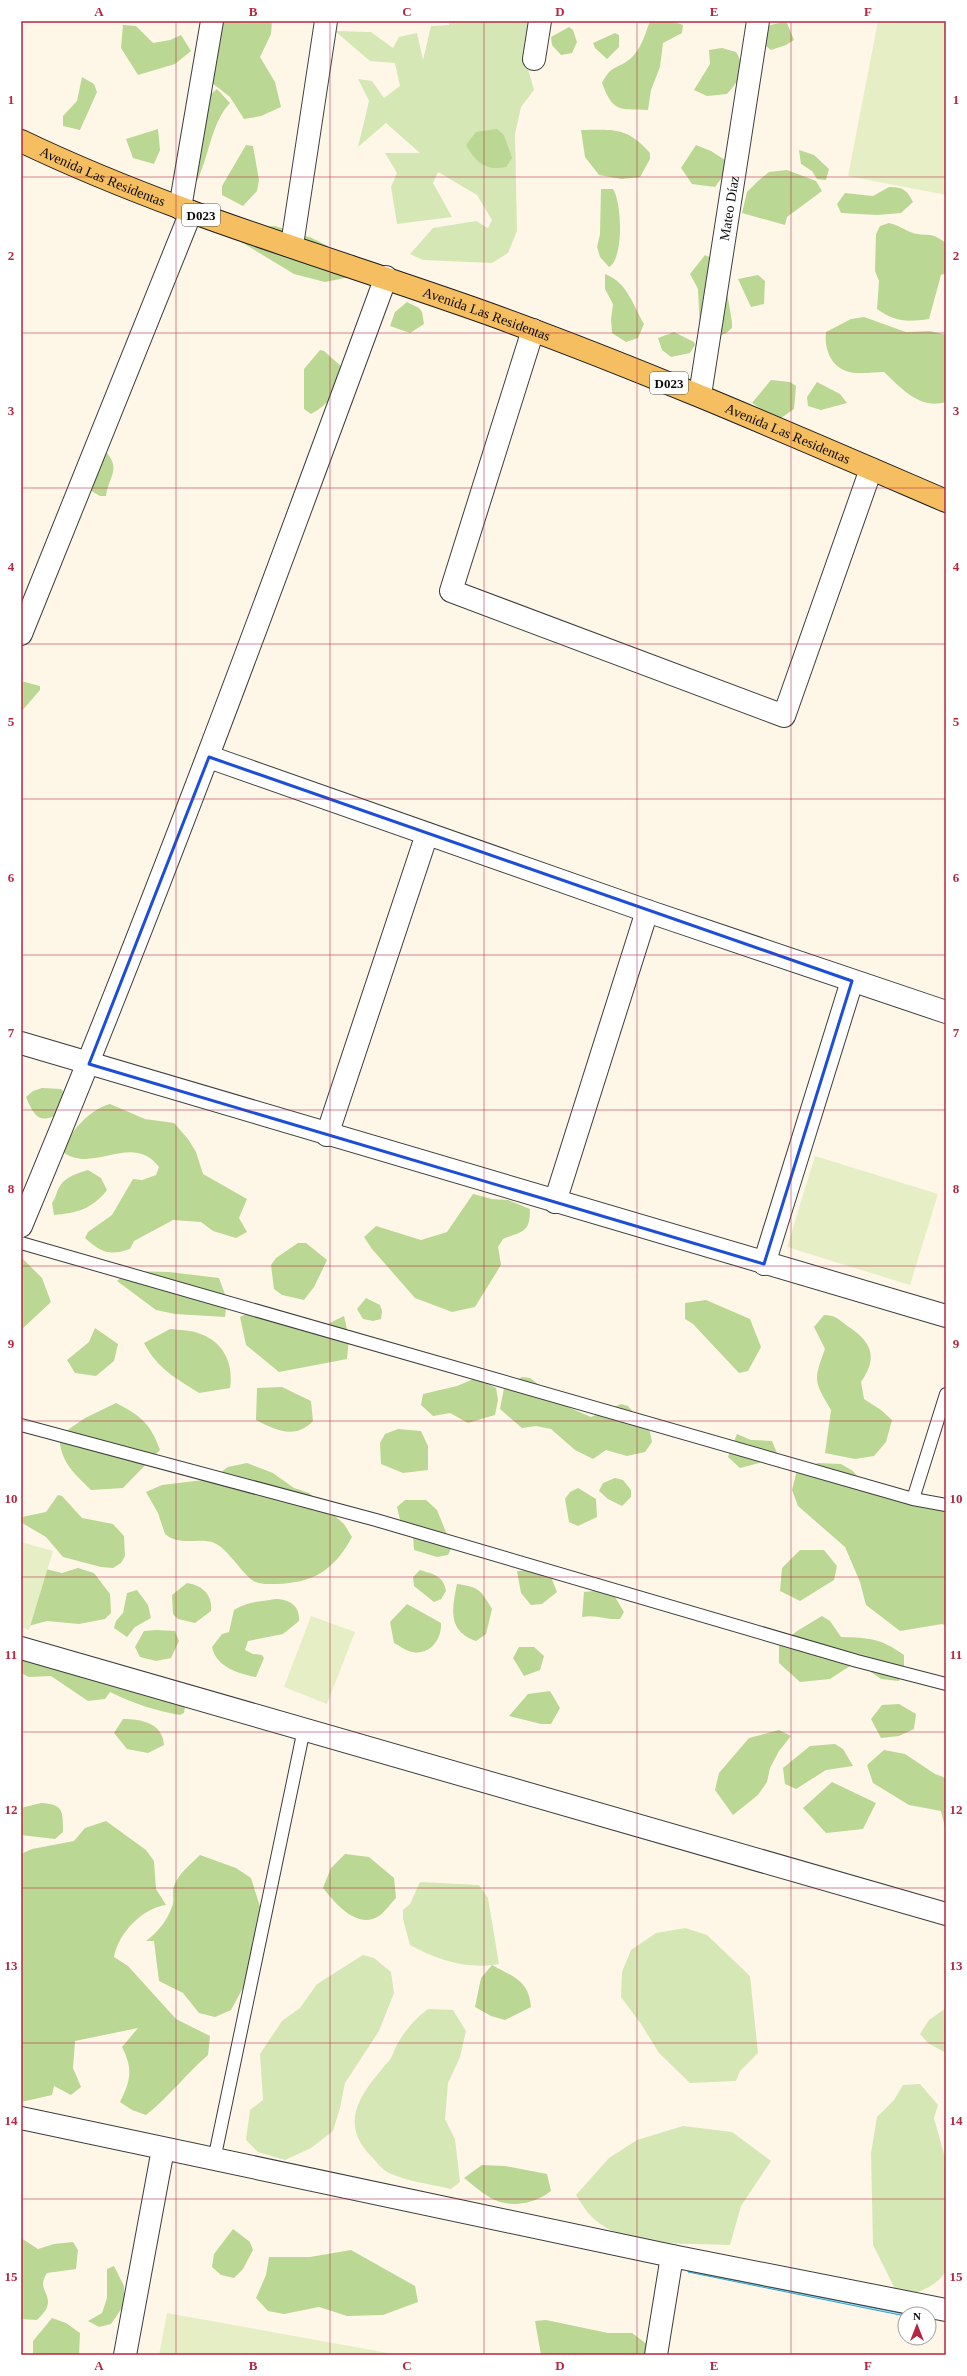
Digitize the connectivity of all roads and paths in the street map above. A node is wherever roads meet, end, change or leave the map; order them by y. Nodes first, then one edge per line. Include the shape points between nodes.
1 (212, 21) edge
2 (326, 21) edge
3 (540, 21) edge
4 (758, 21) edge
5 (534, 59) dead end
6 (21, 141) edge
7 (186, 210) junction
8 (292, 245) junction
9 (386, 277) junction
10 (533, 330) junction
11 (700, 395) junction
12 (871, 469) junction
13 (946, 501) edge
14 (21, 634) edge
15 (209, 757) junction
16 (427, 834) junction
17 (647, 911) junction
18 (852, 981) junction
19 (946, 1012) edge
20 (21, 1043) edge
21 (89, 1064) junction
22 (327, 1135) junction
23 (555, 1202) junction
24 (21, 1226) edge
25 (21, 1243) edge
26 (764, 1264) junction
27 (946, 1316) edge
28 (946, 1394) edge
29 (21, 1425) edge
30 (914, 1499) junction
31 (946, 1505) edge
32 (21, 1648) edge
33 (946, 1684) edge
34 (304, 1729) junction
35 (946, 1914) edge
36 (21, 2118) edge
37 (163, 2149) junction
38 (214, 2160) junction
39 (672, 2256) junction
40 (946, 2310) edge
41 (125, 2355) edge
42 (656, 2355) edge

1 - 7 street
2 - 8 street
3 - 5 street
4 - 11 street, Mateo Díaz
6 - 7 main road, Avenida Las Residentas / D023 via 81,170
7 - 8 main road, Avenida Las Residentas / D023
7 - 14 street
8 - 9 main road, Avenida Las Residentas / D023
9 - 10 main road, Avenida Las Residentas / D023
9 - 15 street
10 - 11 main road, Avenida Las Residentas / D023
10 - 12 street via 451,591 784,716
11 - 12 main road, Avenida Las Residentas / D023
12 - 13 main road, Avenida Las Residentas / D023
15 - 16 street
15 - 21 street
16 - 17 street
16 - 22 street
17 - 18 street
17 - 23 street
18 - 19 street
18 - 26 street
20 - 21 street
21 - 22 street
21 - 24 street
22 - 23 street
23 - 26 street
25 - 30 lane
26 - 27 street
28 - 30 lane
29 - 33 lane via 376,1520 857,1661
30 - 31 lane
32 - 34 street
34 - 35 street
34 - 38 lane
36 - 37 street
37 - 38 street
37 - 41 street
38 - 39 street
39 - 40 street
39 - 42 street

